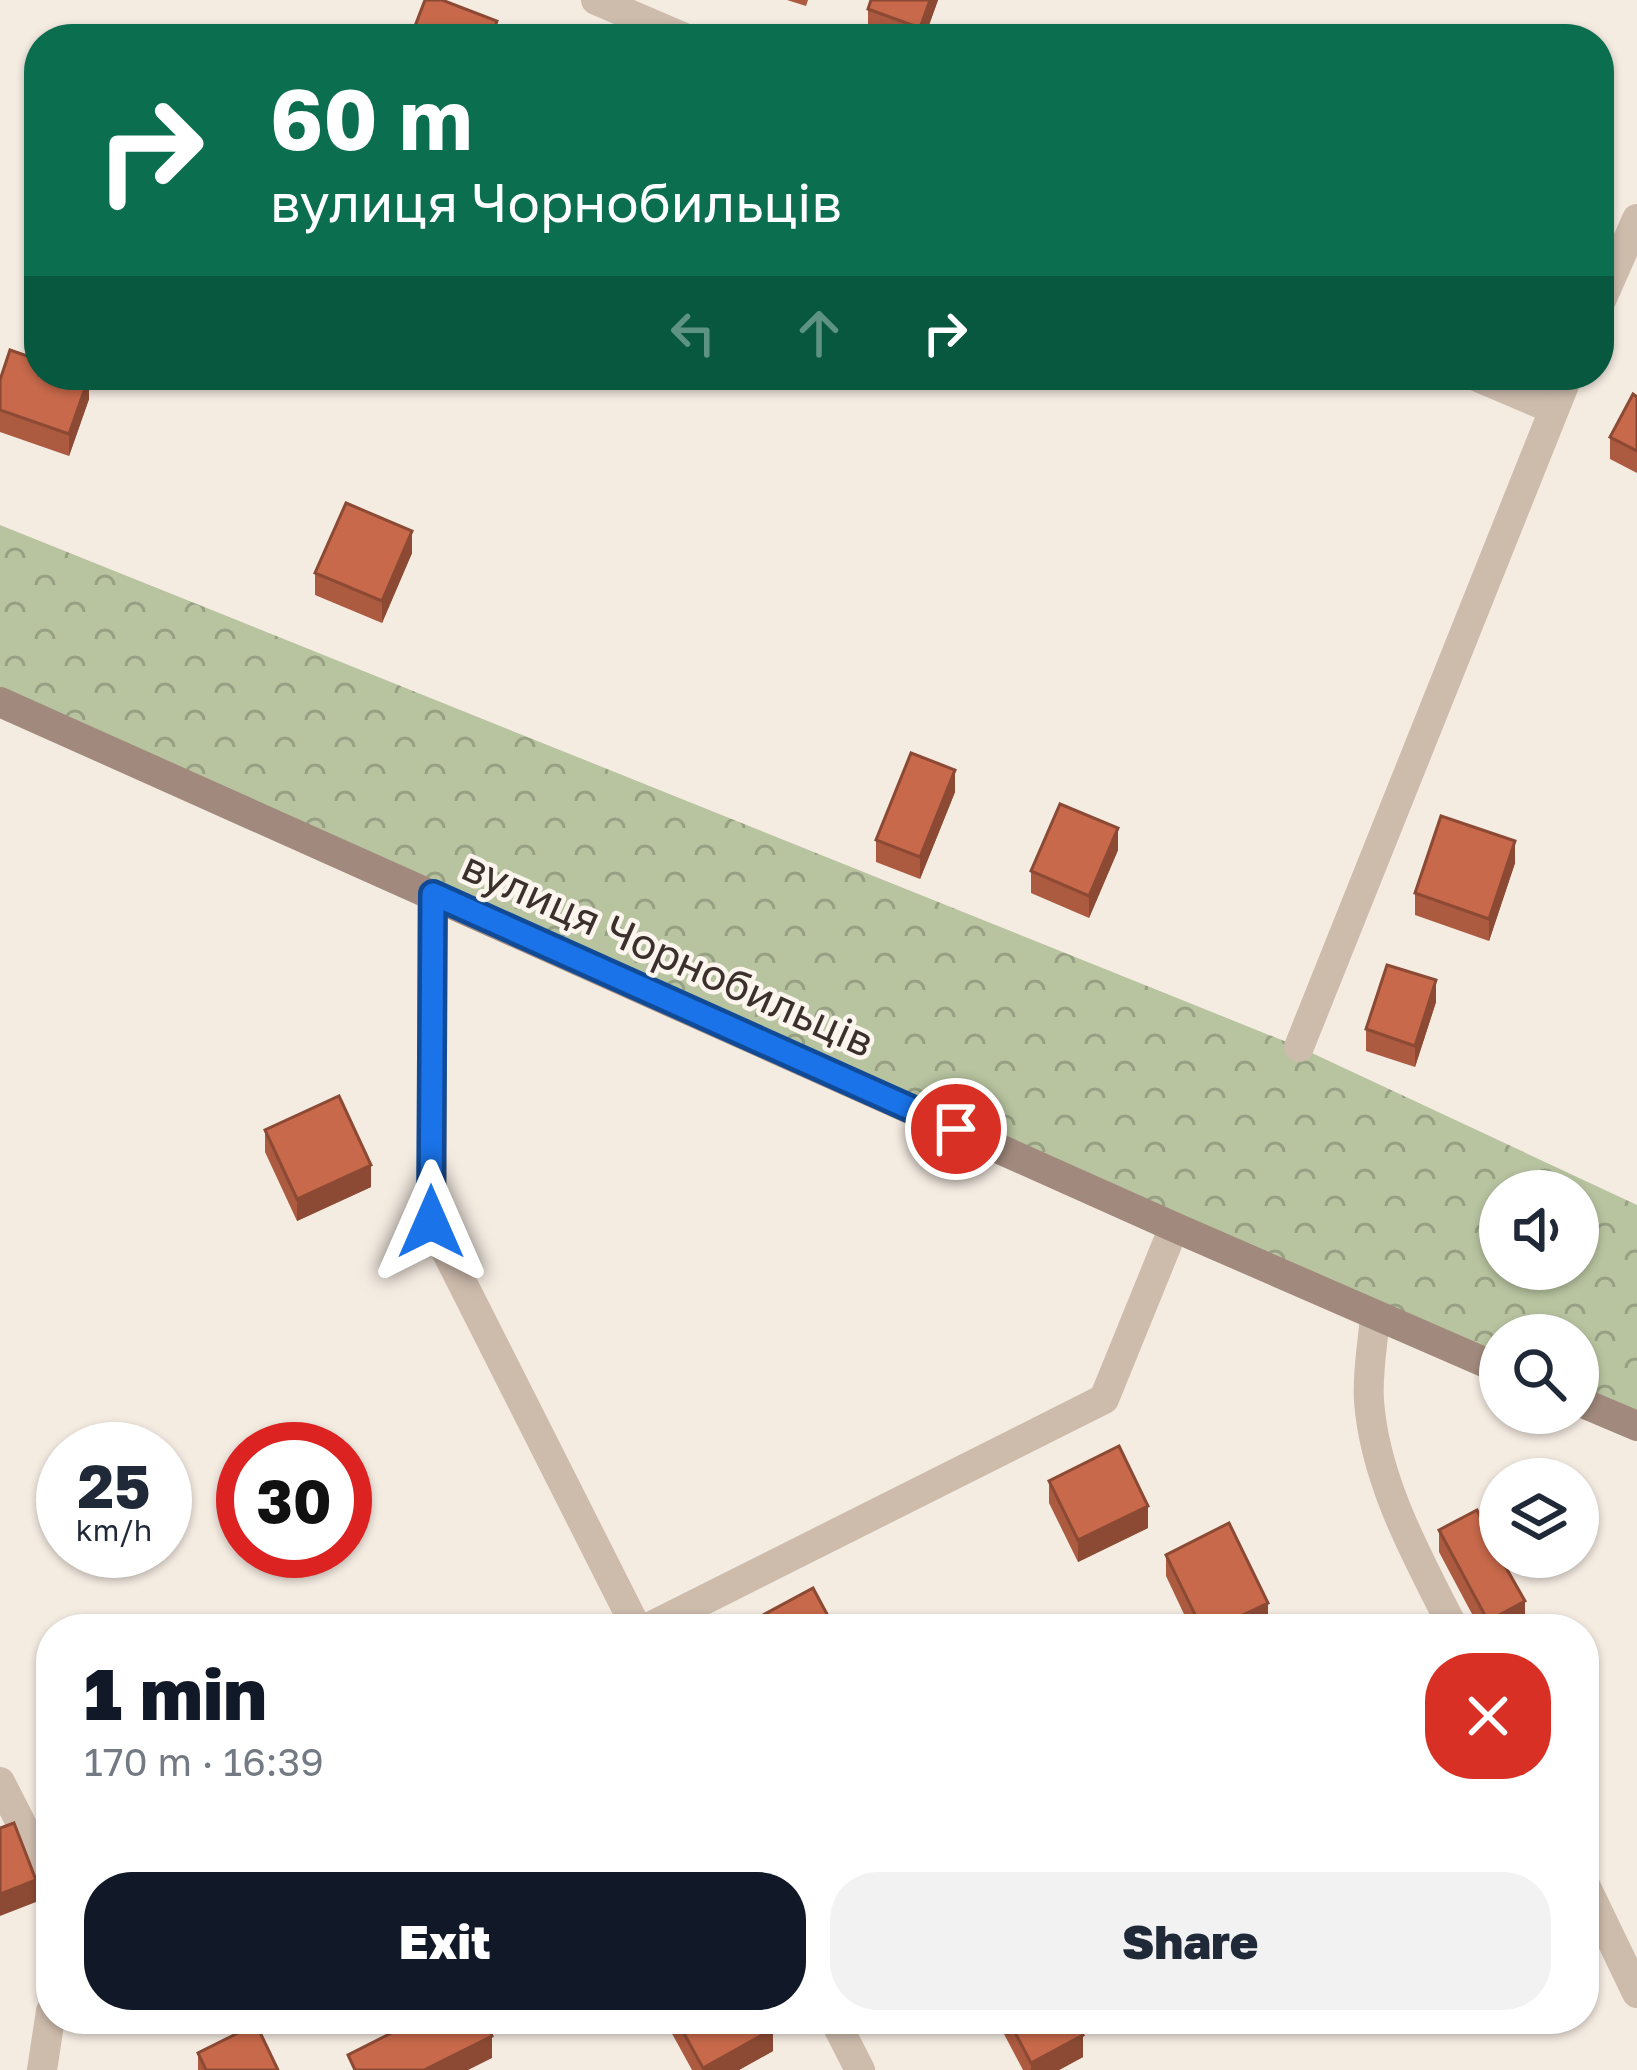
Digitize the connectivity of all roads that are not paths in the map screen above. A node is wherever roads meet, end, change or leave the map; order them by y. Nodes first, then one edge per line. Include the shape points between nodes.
1 (596, 0) edge
2 (652, 24) edge
3 (1637, 219) edge
4 (1614, 271) edge
5 (1508, 390) edge
6 (1561, 390) edge
7 (1553, 409) junction
8 (0, 702) edge
9 (433, 894) junction
10 (1299, 1047) dead end
11 (1174, 1227) junction
12 (1375, 1316) junction
13 (1479, 1360) edge
14 (1599, 1411) edge
15 (1637, 1426) edge
16 (634, 1614) edge
17 (672, 1614) edge
18 (1446, 1614) edge
19 (0, 1782) edge
20 (36, 1853) edge
21 (1599, 1914) edge
22 (1637, 1993) edge
23 (47, 2034) edge
24 (842, 2034) edge
25 (42, 2070) edge
26 (860, 2070) edge

1 - 2 street
3 - 4 street
5 - 7 street
6 - 7 street
7 - 10 street
8 - 9 street, вулиця Чорнобильців
9 - 11 street, вулиця Чорнобильців
9 - 16 street via 431,1222
11 - 12 street, вулиця Чорнобильців
11 - 17 street via 1104,1399
12 - 13 street, вулиця Чорнобильців
12 - 18 street via 1369,1400 1383,1473
14 - 15 street
19 - 20 street
21 - 22 street
23 - 25 street
24 - 26 street

